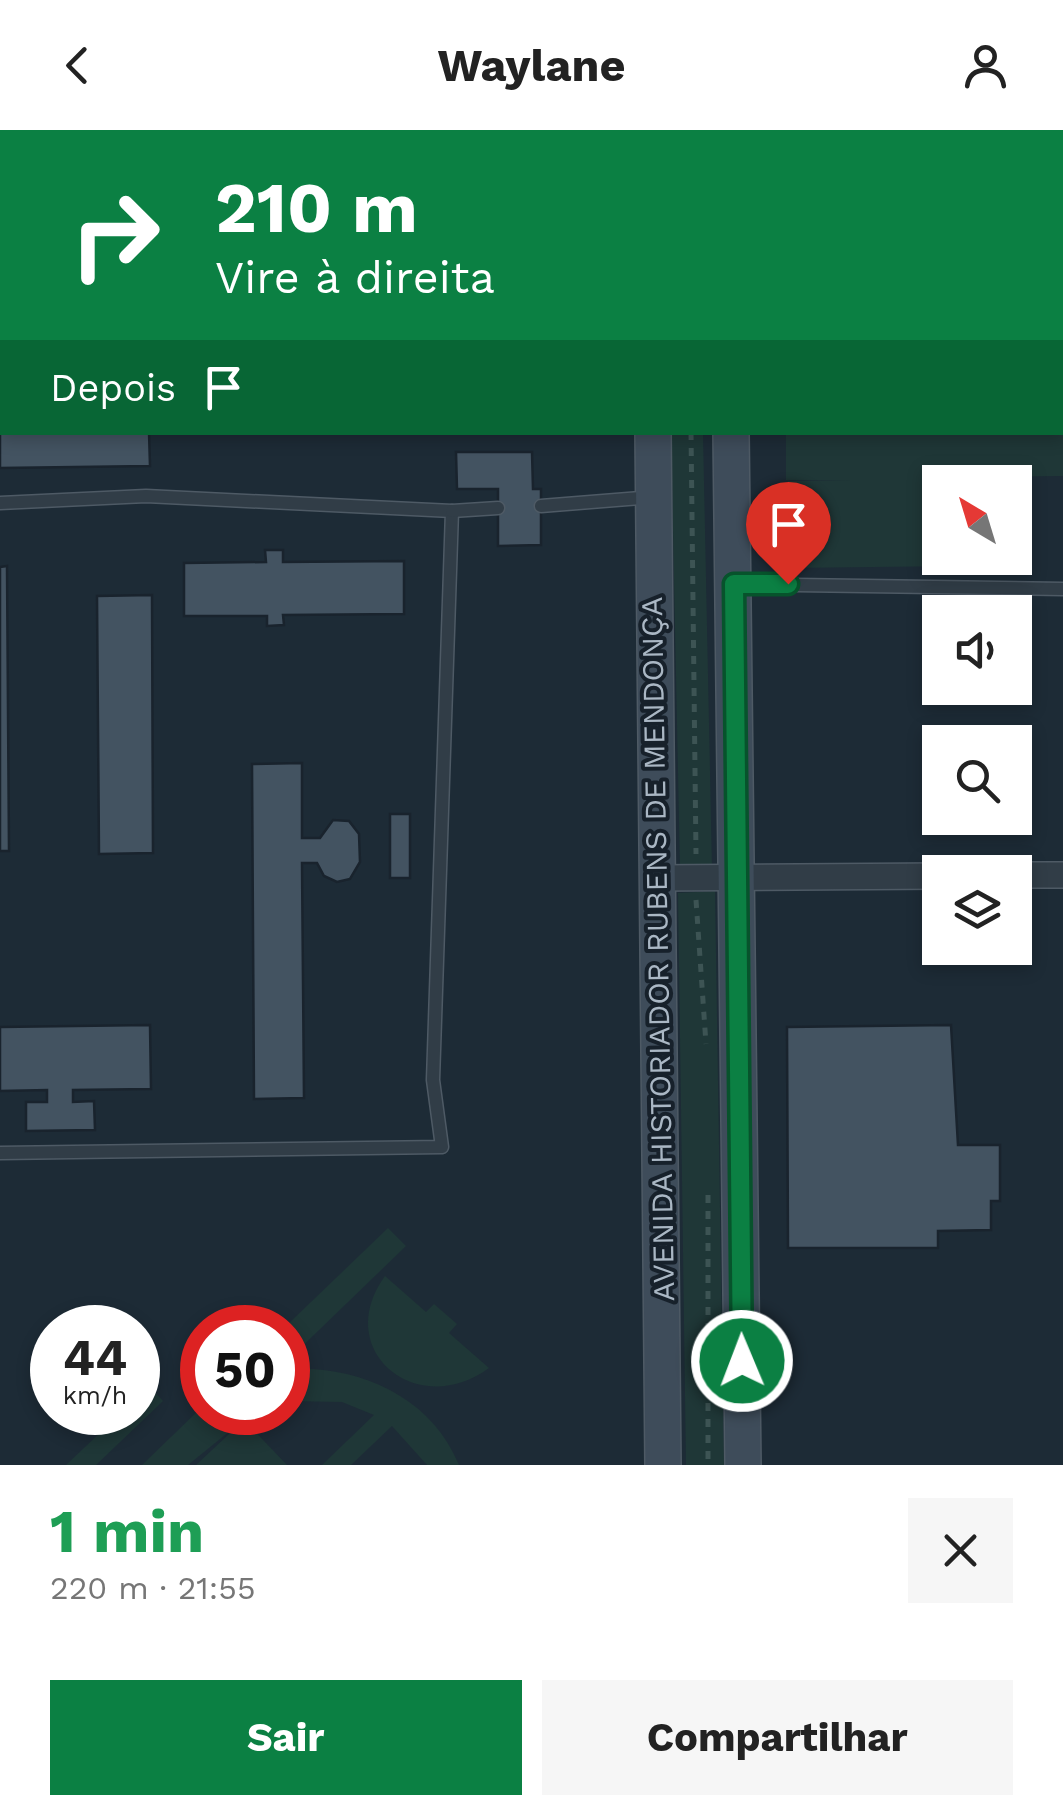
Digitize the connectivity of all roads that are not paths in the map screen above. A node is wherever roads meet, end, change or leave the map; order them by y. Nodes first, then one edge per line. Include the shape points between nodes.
1 (652, 435) edge
2 (732, 435) edge
3 (653, 496) junction
4 (0, 503) edge
5 (540, 506) dead end
6 (498, 508) dead end
7 (452, 511) junction
8 (734, 584) junction
9 (1063, 589) edge
10 (1063, 875) edge
11 (922, 876) edge
12 (1032, 876) edge
13 (736, 877) junction
14 (656, 878) junction
15 (0, 1153) edge
16 (663, 1465) edge
17 (743, 1465) edge

1 - 3 main road, AVENIDA HISTORIADOR RUBENS DE MENDONÇA
2 - 8 main road
3 - 5 lane
3 - 14 main road, AVENIDA HISTORIADOR RUBENS DE MENDONÇA
4 - 7 lane via 146,496
6 - 7 lane
7 - 15 lane via 433,1080 442,1147
8 - 9 lane
8 - 13 main road
10 - 12 street
11 - 13 street
13 - 14 street
13 - 17 main road
14 - 16 main road, AVENIDA HISTORIADOR RUBENS DE MENDONÇA

